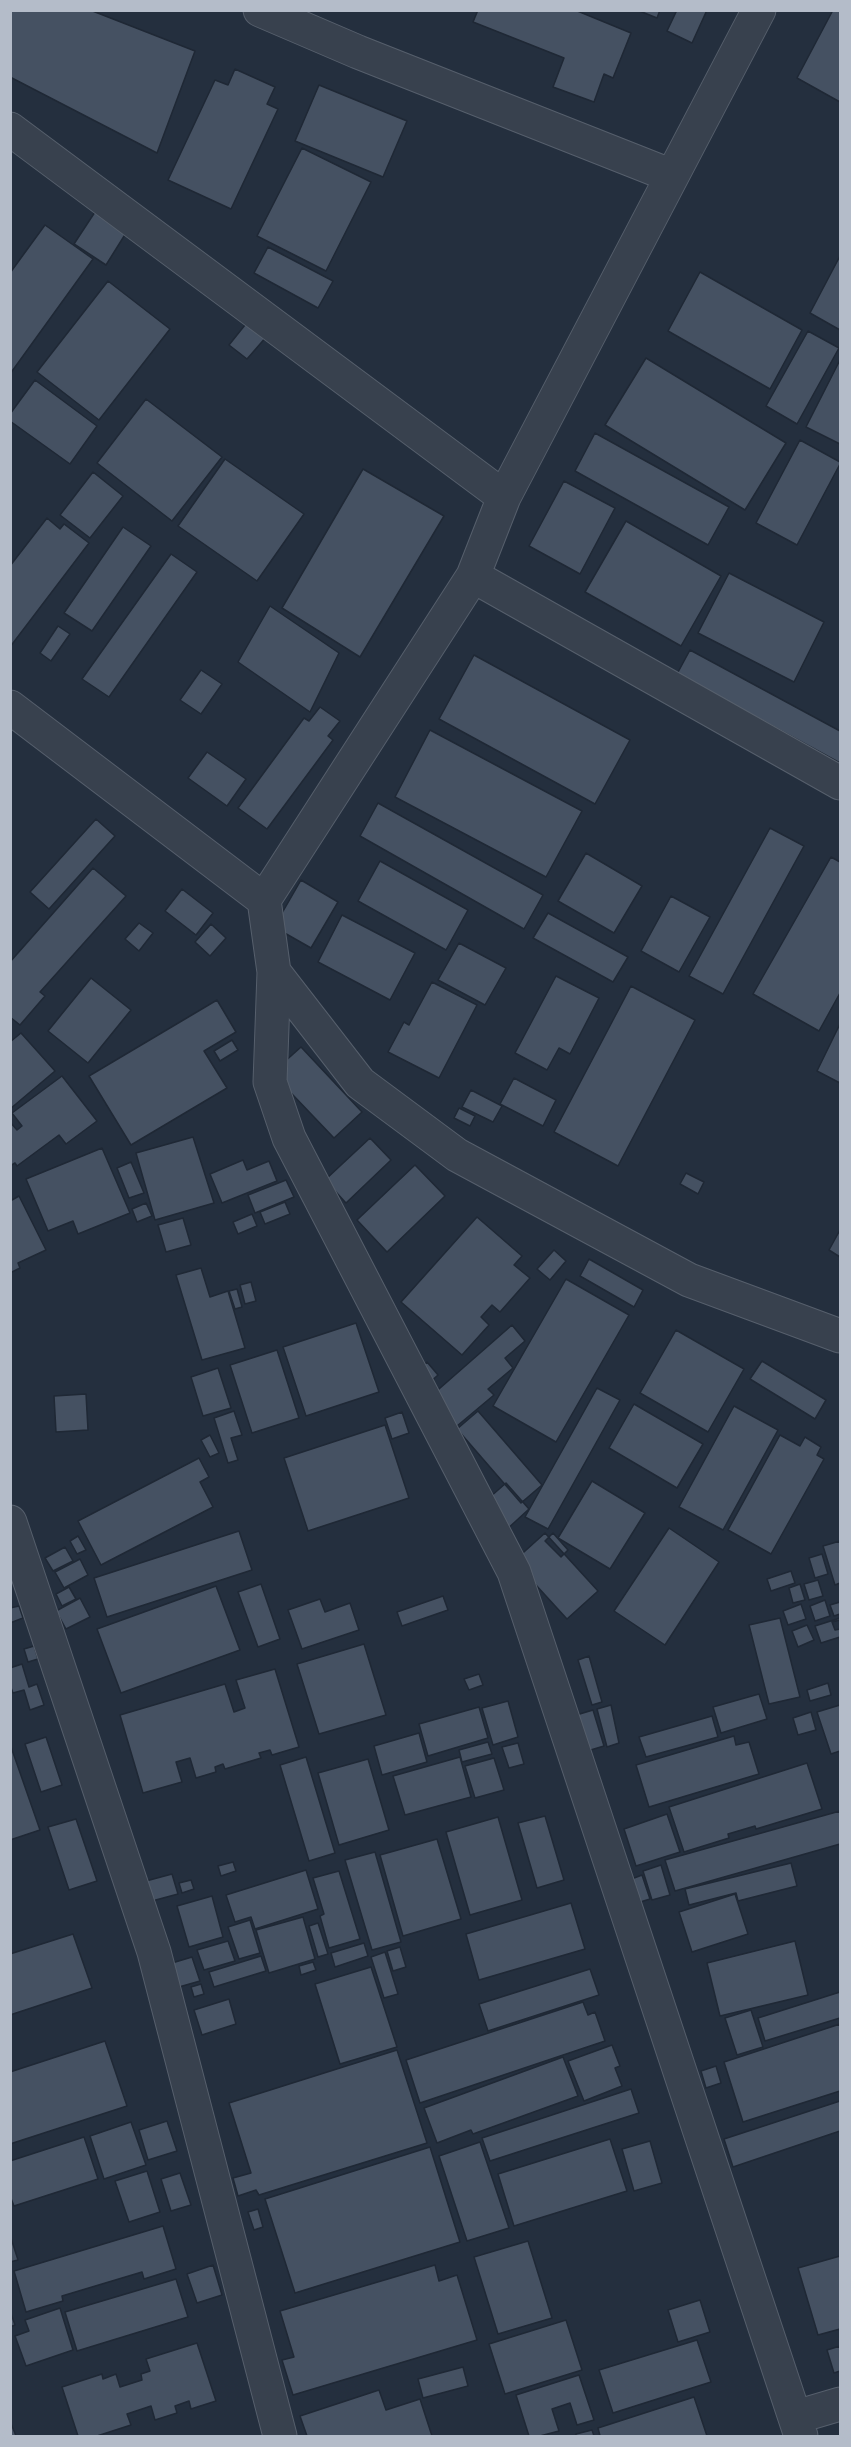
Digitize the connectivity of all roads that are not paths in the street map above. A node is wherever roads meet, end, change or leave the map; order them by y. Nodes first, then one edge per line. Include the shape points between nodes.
1 (260, 10) edge
2 (759, 10) edge
3 (10, 129) edge
4 (672, 176) junction
5 (504, 497) junction
6 (473, 576) junction
7 (10, 707) edge
8 (840, 783) edge
9 (264, 900) junction
10 (274, 972) junction
11 (840, 1336) edge
12 (10, 1522) edge
13 (840, 2404) edge
14 (798, 2427) edge
15 (280, 2436) edge

1 - 4 street
2 - 4 street
3 - 5 street
4 - 5 street
5 - 6 street
6 - 8 street
6 - 9 street
7 - 9 street
9 - 10 street
10 - 11 street via 360,1083 457,1155 689,1280
10 - 14 street via 270,1082 289,1138 514,1572
12 - 15 street via 154,1952
13 - 14 street

